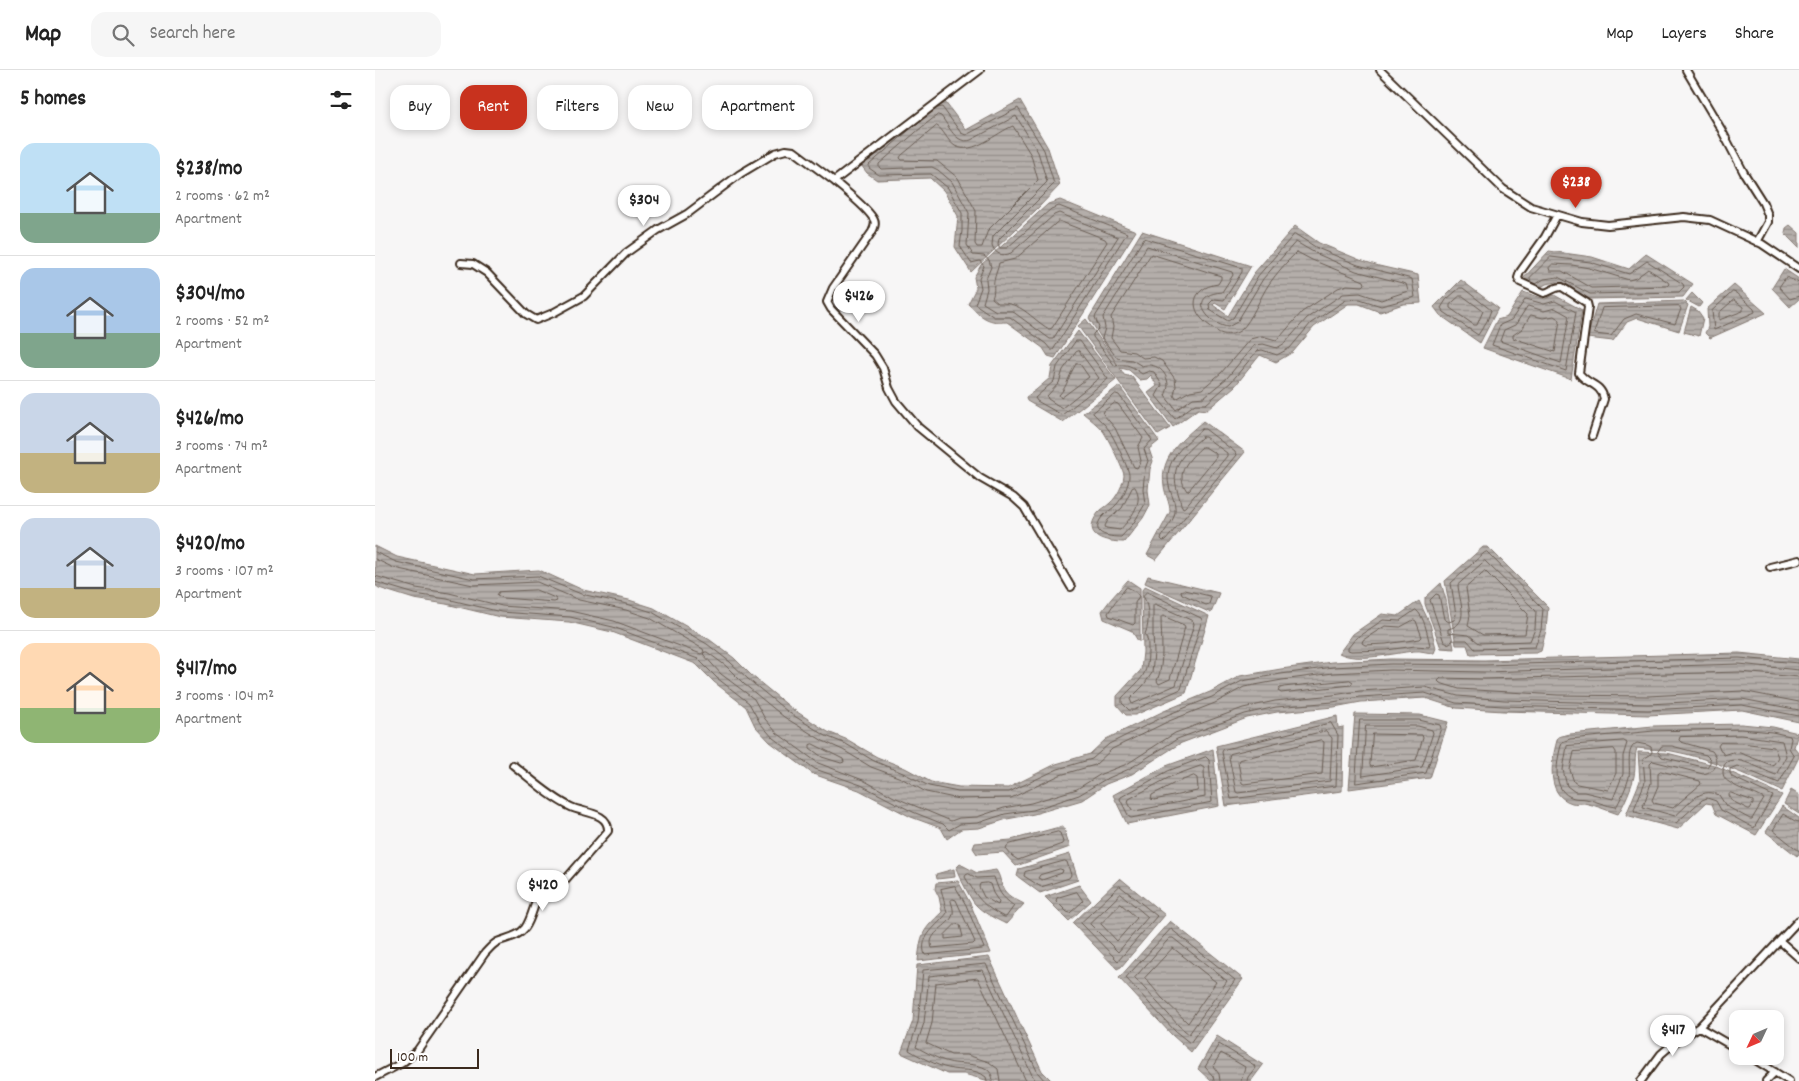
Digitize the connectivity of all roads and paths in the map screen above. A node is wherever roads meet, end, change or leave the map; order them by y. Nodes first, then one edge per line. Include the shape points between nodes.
1 (980, 70) edge
2 (1380, 70) edge
3 (1686, 70) edge
4 (834, 181) junction
5 (1557, 215) junction
6 (1757, 242) junction
7 (461, 263) dead end
8 (1799, 269) edge
9 (1592, 436) dead end
10 (1799, 560) edge
11 (1770, 567) dead end
12 (1071, 587) dead end
13 (513, 765) dead end
14 (1799, 920) edge
15 (1780, 941) junction
16 (1799, 958) edge
17 (1699, 1027) junction
18 (1729, 1044) edge
19 (1764, 1065) edge
20 (1775, 1072) junction
21 (375, 1077) edge
22 (1641, 1081) edge
23 (1766, 1081) edge
24 (1789, 1081) edge

1 - 4 street
2 - 5 street via 1503,189 1531,207
3 - 6 street via 1768,215 1768,222
4 - 7 street via 794,151 775,153 740,174 687,214 657,230 625,254 584,296 537,320 526,314 487,274 473,264
4 - 12 street via 863,207 875,225 833,288 827,302 831,309 875,355 896,401 918,427 980,478 1013,497 1024,508
5 - 6 street via 1608,226 1684,218 1710,220
5 - 9 street via 1518,278 1544,293 1557,286 1562,287 1587,303 1579,373 1599,388 1604,400
6 - 8 street
10 - 11 street
13 - 21 street via 571,808 597,815 606,822 608,831 566,879 547,883 524,930 494,944 485,953 417,1051
14 - 15 street
15 - 16 street
15 - 17 street
17 - 18 street
17 - 22 street via 1661,1054
19 - 20 street
20 - 23 street
20 - 24 street

